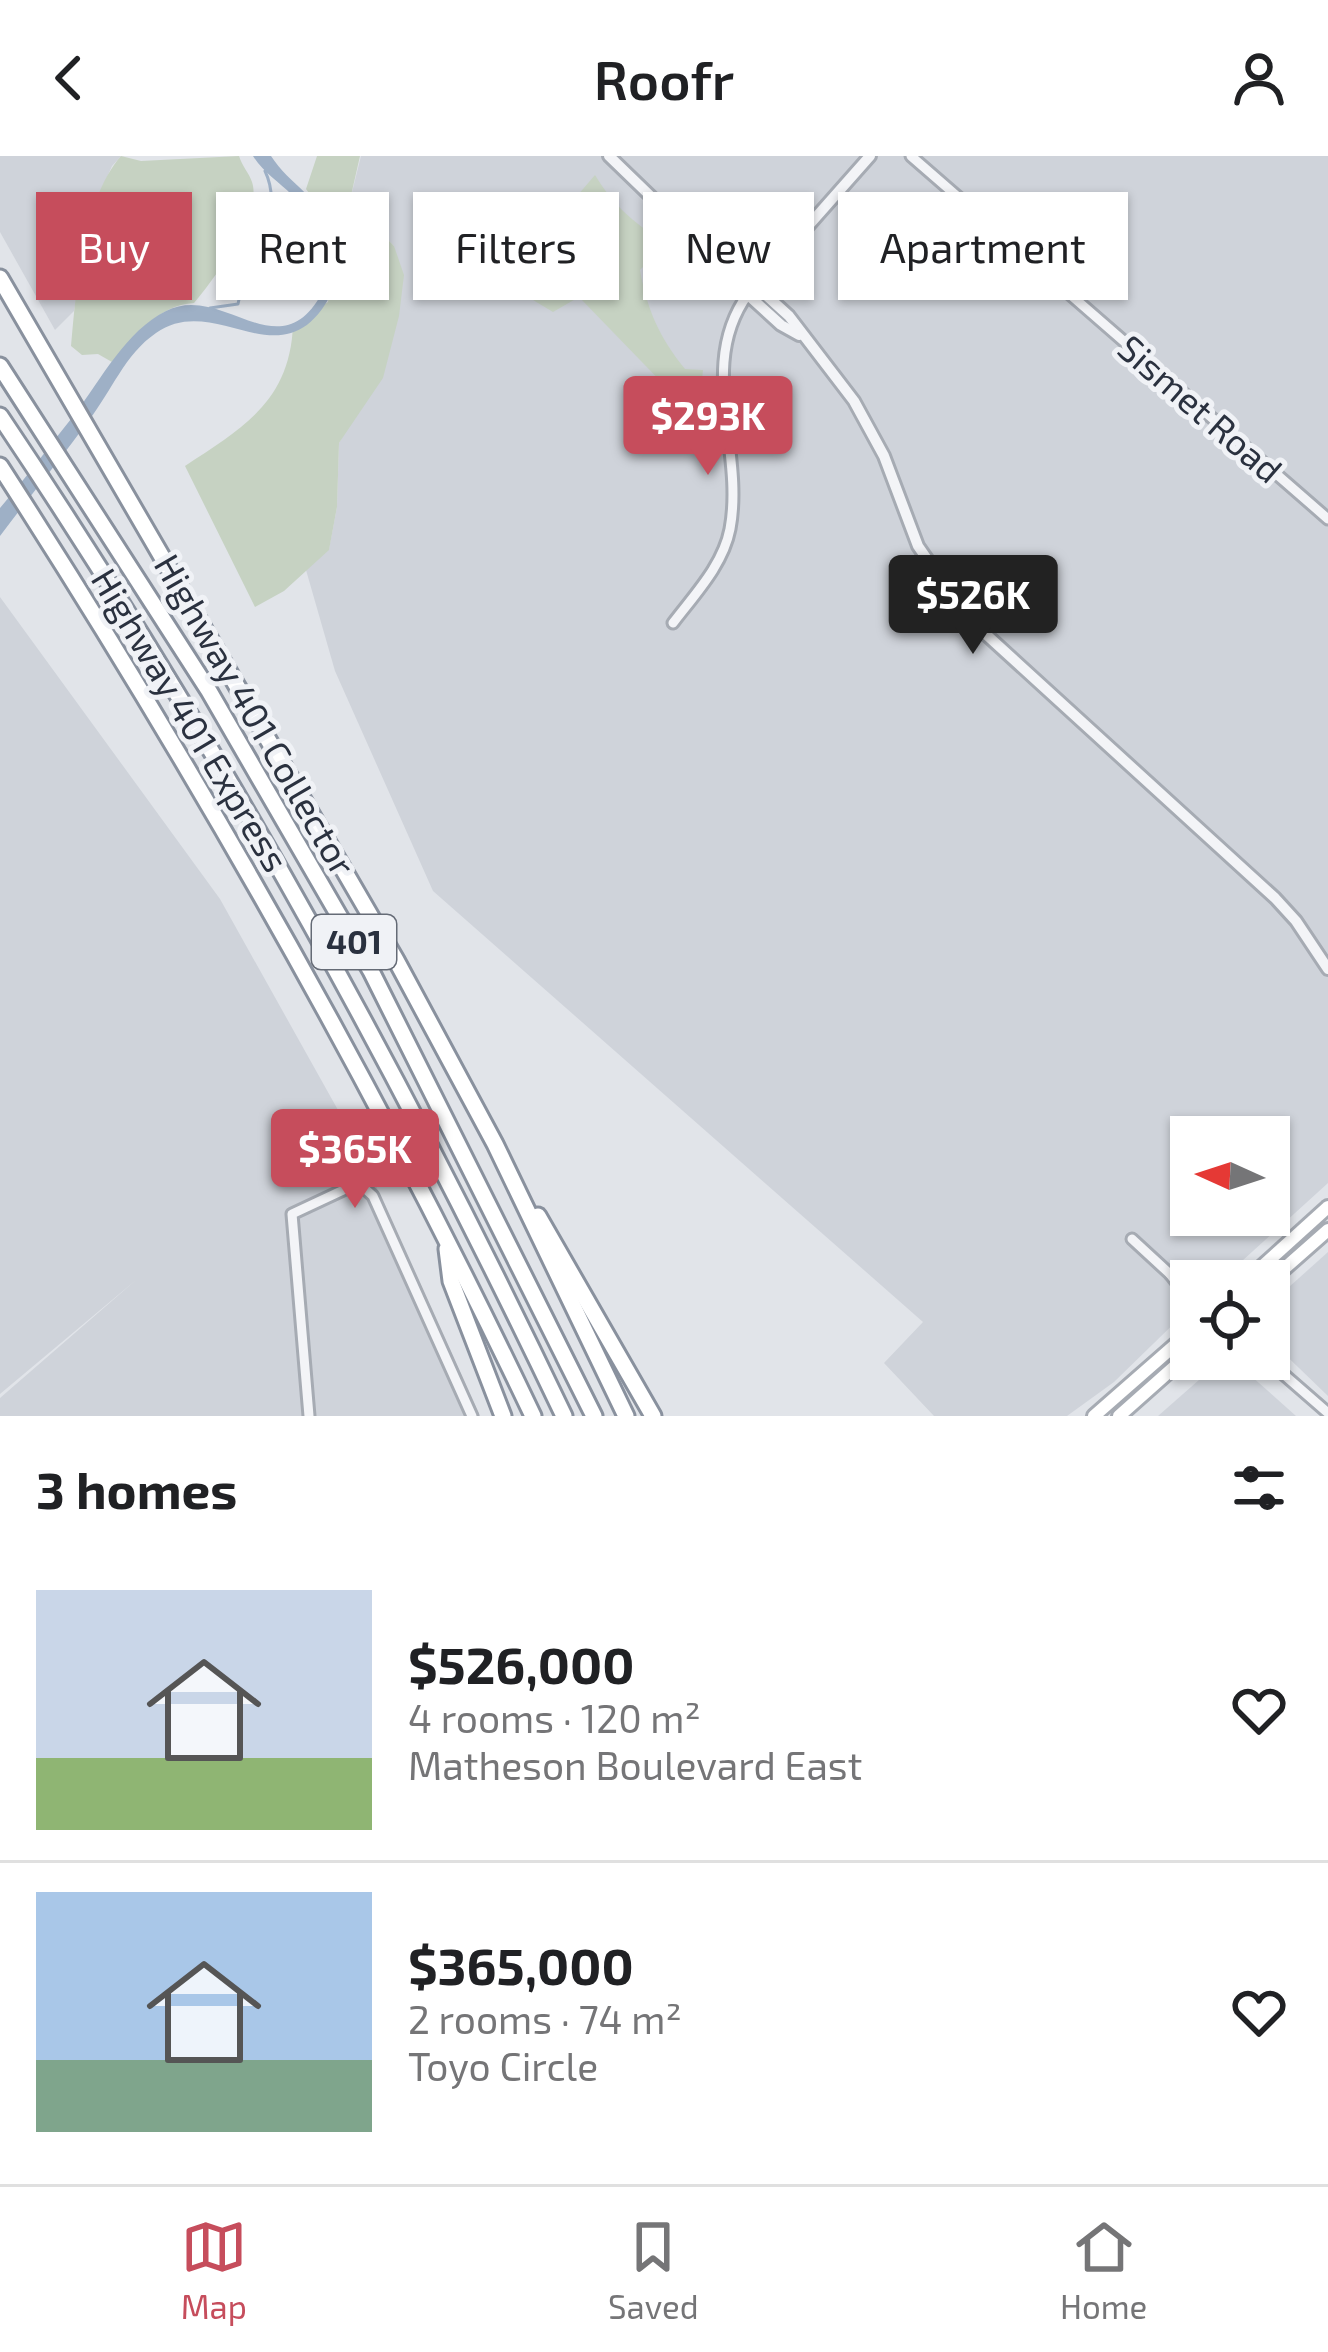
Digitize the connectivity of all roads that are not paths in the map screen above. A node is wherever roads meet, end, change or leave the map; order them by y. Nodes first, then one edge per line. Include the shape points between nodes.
1 (609, 156) edge
2 (870, 156) edge
3 (911, 156) edge
4 (646, 192) edge
5 (814, 219) edge
6 (0, 278) edge
7 (744, 300) edge
8 (761, 300) edge
9 (0, 366) edge
10 (0, 416) edge
11 (0, 466) edge
12 (1328, 519) edge
13 (673, 622) dead end
14 (1323, 946) edge
15 (1328, 969) edge
16 (495, 1144) junction
17 (1328, 1207) edge
18 (1328, 1230) edge
19 (1132, 1239) dead end
20 (446, 1240) junction
21 (1269, 1260) edge
22 (1290, 1263) edge
23 (1170, 1274) edge
24 (1170, 1349) edge
25 (1170, 1371) edge
26 (1288, 1380) edge
27 (1328, 1413) edge
28 (309, 1416) edge
29 (472, 1416) edge
30 (502, 1416) edge
31 (533, 1416) edge
32 (564, 1416) edge
33 (594, 1416) edge
34 (626, 1416) edge
35 (653, 1416) edge
36 (1094, 1416) edge
37 (1119, 1416) edge

1 - 4 street
2 - 5 street
3 - 12 street, Sismet Road
6 - 16 highway, Highway 401 Collector / 401
7 - 13 street via 731,319 722,380 730,528 709,576
8 - 14 street via 802,336 872,429 918,546 968,618
9 - 33 highway, Highway 401 Express / 401 via 209,691 371,971
10 - 32 highway, Highway 401 Express / 401 via 340,972
11 - 20 highway, 401 via 275,916
14 - 15 street
16 - 34 highway, Highway 401 Collector / 401
16 - 35 highway
17 - 21 main road
18 - 22 main road
19 - 23 street
20 - 30 highway via 451,1281
20 - 31 highway, 401
24 - 36 main road
25 - 37 main road
26 - 27 street
28 - 29 street via 292,1214 354,1185 373,1196

